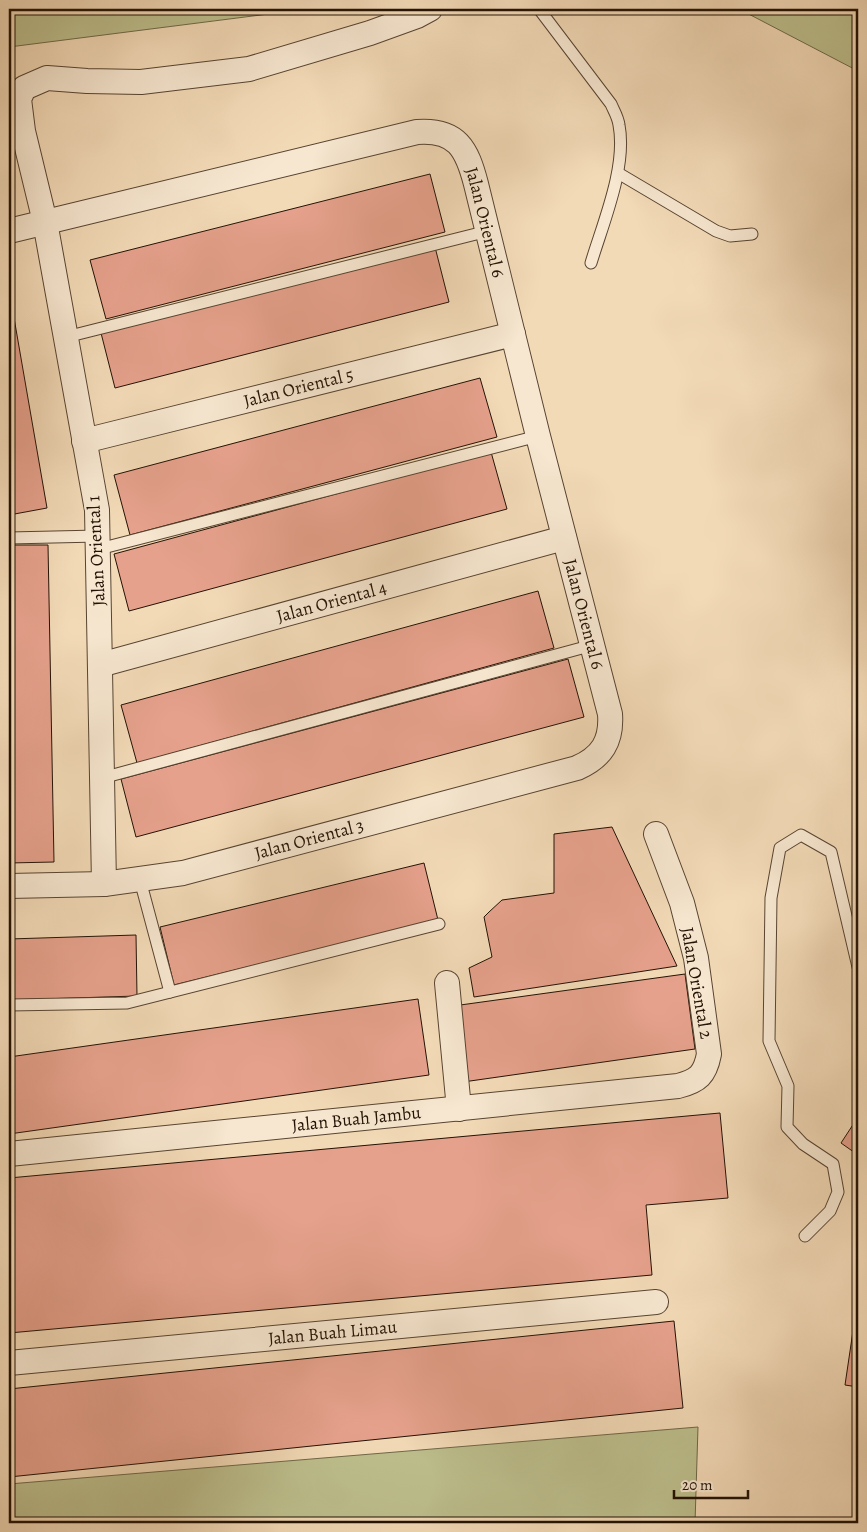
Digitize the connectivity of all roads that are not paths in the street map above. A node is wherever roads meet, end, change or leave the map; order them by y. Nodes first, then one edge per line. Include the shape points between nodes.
1 (430, 9) edge
2 (539, 9) edge
3 (618, 173) junction
4 (45, 222) junction
5 (9, 231) edge
6 (488, 231) junction
7 (752, 234) dead end
8 (591, 263) dead end
9 (513, 334) junction
10 (66, 337) junction
11 (538, 436) junction
12 (84, 441) junction
13 (9, 538) edge
14 (564, 538) junction
15 (98, 542) junction
16 (593, 646) junction
17 (100, 665) junction
18 (600, 753) joint
19 (102, 778) junction
20 (656, 834) dead end
21 (140, 880) junction
22 (104, 884) junction
23 (9, 886) edge
24 (440, 924) dead end
25 (858, 966) edge
26 (447, 982) dead end
27 (170, 992) junction
28 (9, 1005) edge
29 (701, 1076) joint
30 (459, 1109) junction
31 (9, 1154) edge
32 (805, 1236) dead end
33 (656, 1302) dead end
34 (9, 1363) edge

1 - 4 street, Jalan Oriental 1 via 370,33 249,69 141,82 47,78 24,88 19,99 23,131
2 - 3 lane via 617,116 620,136
3 - 7 lane via 716,231 730,236
3 - 8 lane
4 - 5 street, Jalan Oriental 6
4 - 6 street, Jalan Oriental 6 via 431,131 455,140 464,150
4 - 10 street, Jalan Oriental 1
6 - 9 street, Jalan Oriental 6
6 - 10 lane
9 - 11 street, Jalan Oriental 6
9 - 12 street, Jalan Oriental 5
10 - 12 street, Jalan Oriental 1
11 - 14 street, Jalan Oriental 6
11 - 15 lane
12 - 15 street, Jalan Oriental 1
13 - 15 lane
14 - 16 street, Jalan Oriental 6
14 - 17 street, Jalan Oriental 4
15 - 17 street, Jalan Oriental 1
16 - 18 street, Jalan Oriental 6 via 611,728
16 - 19 lane
17 - 19 street, Jalan Oriental 1
18 - 21 street, Jalan Oriental 3 via 577,768 183,872
19 - 22 street, Jalan Oriental 1
20 - 29 street, Jalan Oriental 2 via 682,904 696,958 708,1054
21 - 22 street, Jalan Oriental 3
21 - 27 lane
22 - 23 street, Jalan Oriental 3
24 - 27 lane
25 - 32 lane via 831,852 801,834 780,848 771,898 769,1041 788,1086 787,1127 803,1144 833,1164 838,1192 830,1211
26 - 30 street
27 - 28 lane via 127,1003
29 - 30 street, Jalan Buah Jambu via 678,1086
30 - 31 street, Jalan Buah Jambu
33 - 34 street, Jalan Buah Limau

